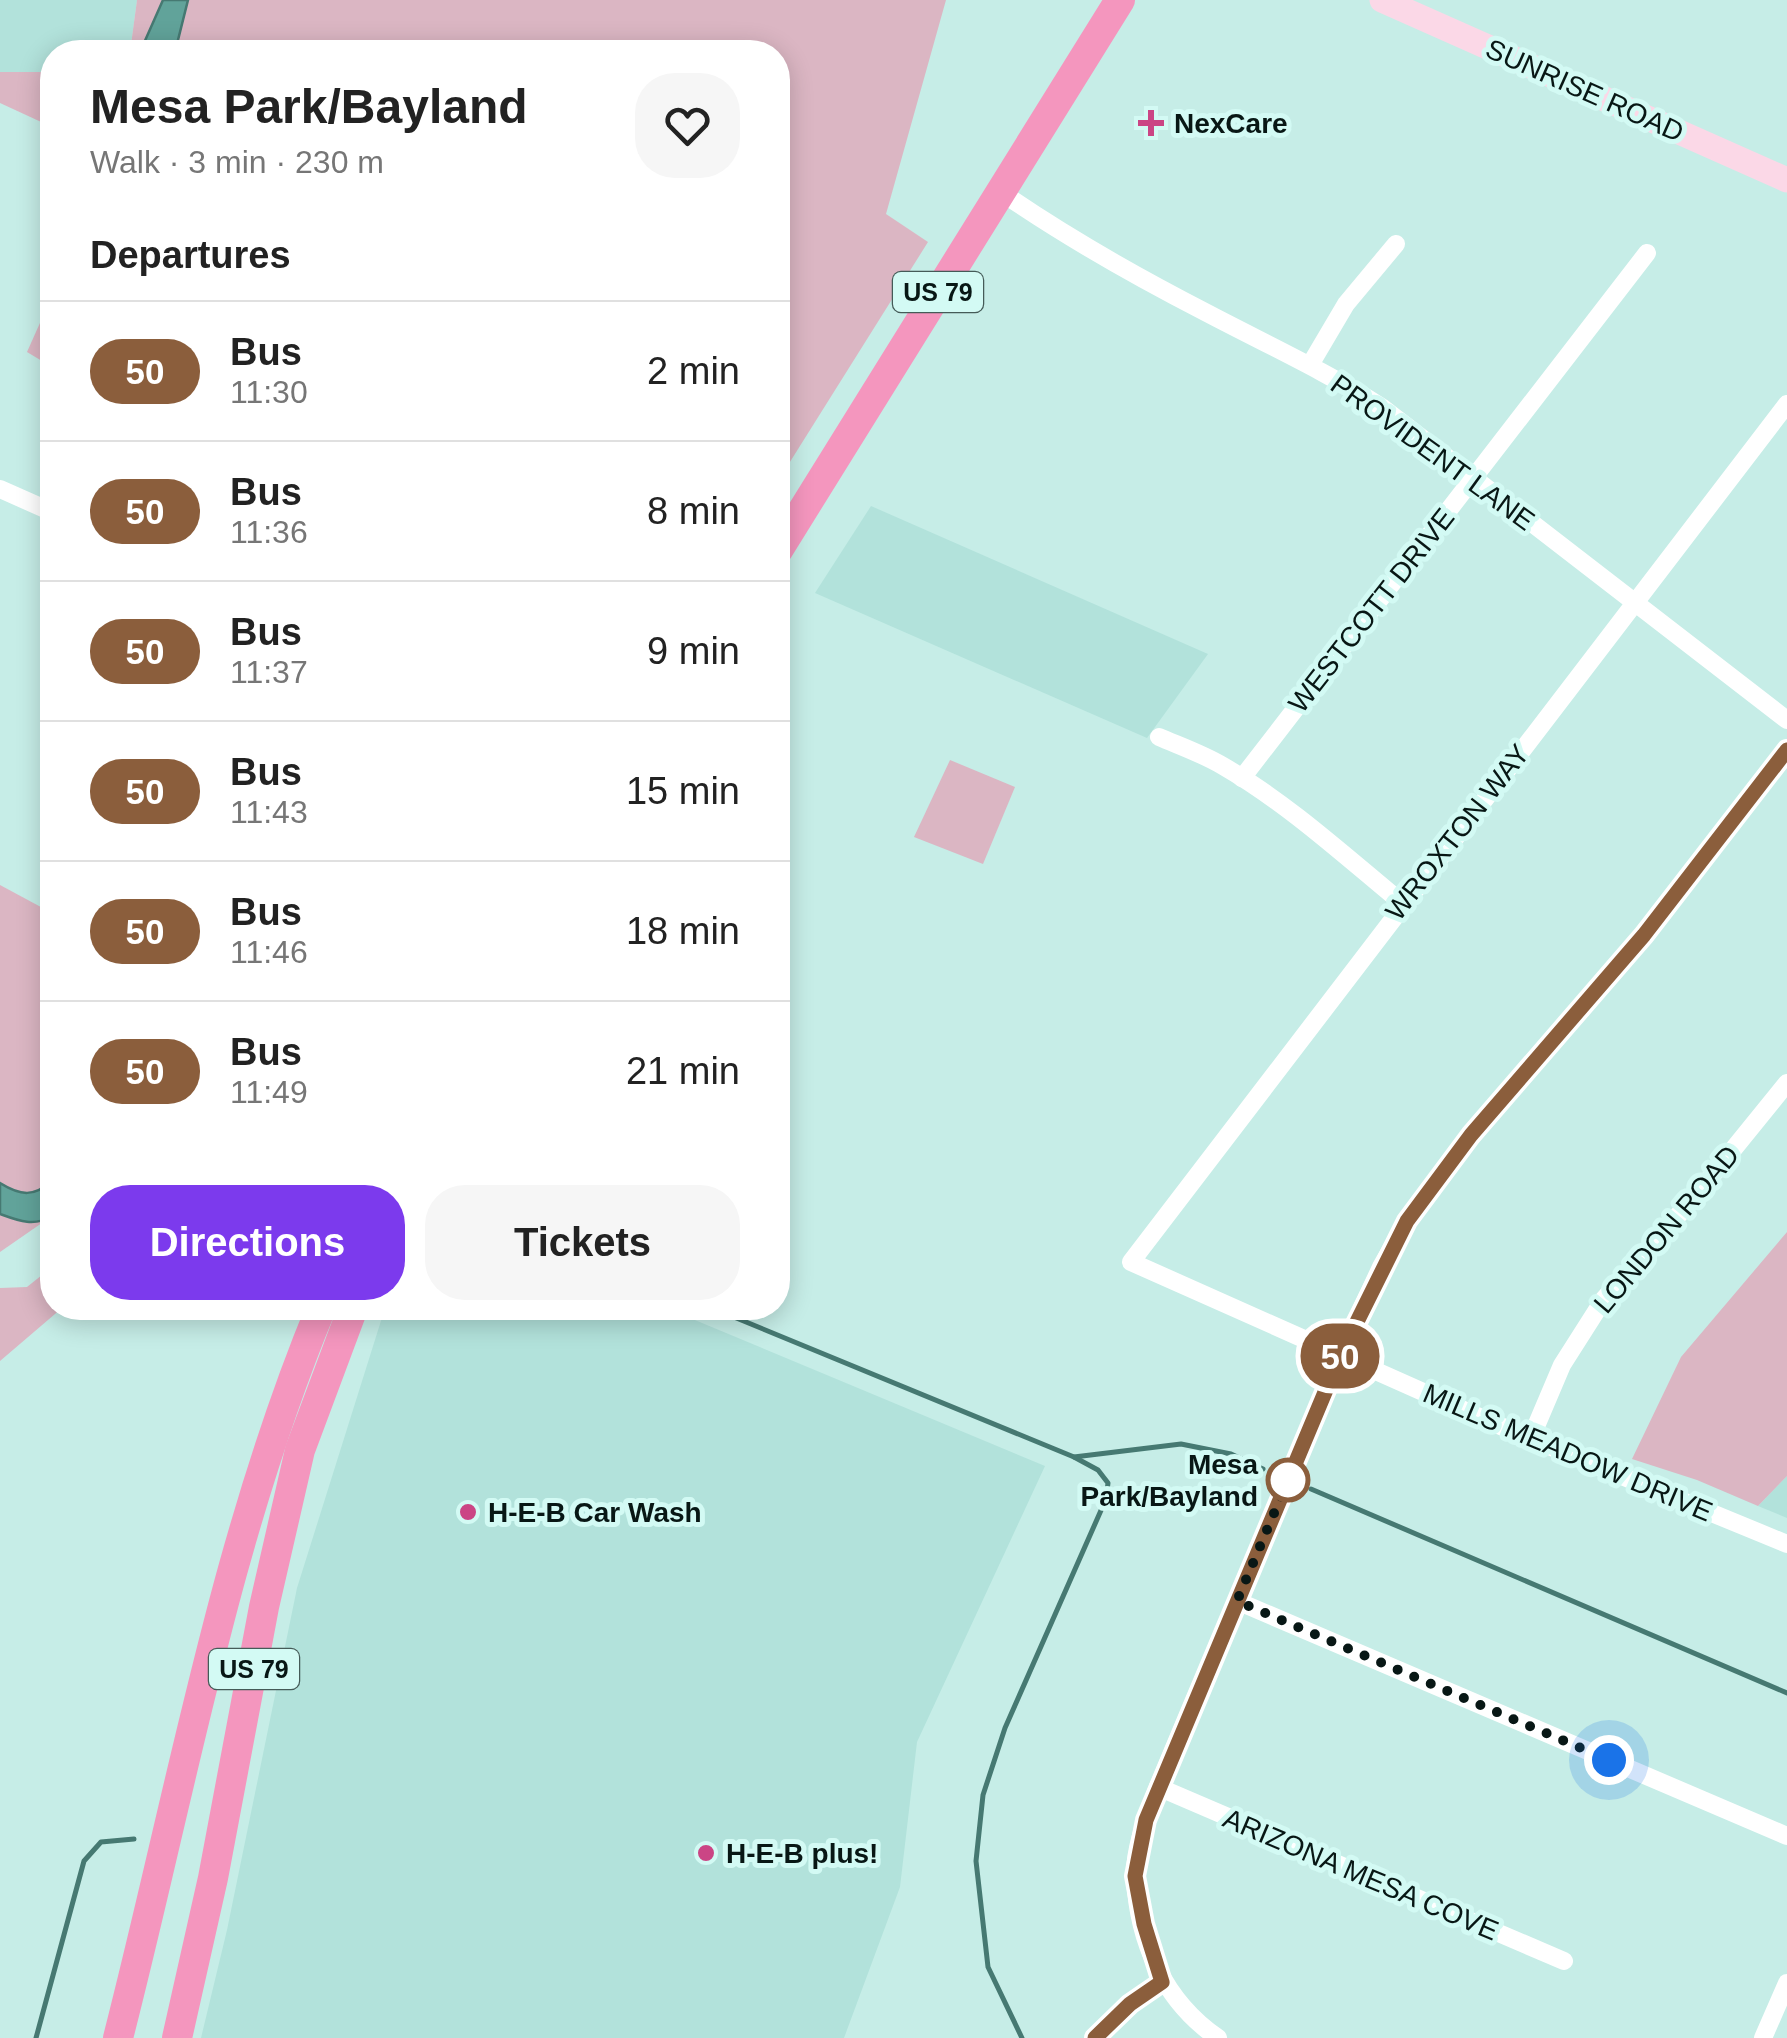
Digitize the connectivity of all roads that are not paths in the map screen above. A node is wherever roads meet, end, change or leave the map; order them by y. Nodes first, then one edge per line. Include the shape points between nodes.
1 (1120, 0) edge
2 (1382, 0) edge
3 (1787, 180) edge
4 (1001, 192) junction
5 (1396, 244) dead end
6 (1647, 253) dead end
7 (1310, 366) junction
8 (1787, 404) edge
9 (1473, 478) junction
10 (0, 489) edge
11 (40, 507) edge
12 (790, 531) edge
13 (1635, 602) junction
14 (1787, 720) edge
15 (1159, 737) dead end
16 (1787, 750) edge
17 (1242, 778) junction
18 (1402, 904) junction
19 (1787, 1083) edge
20 (1130, 1262) joint
21 (316, 1320) edge
22 (349, 1320) edge
23 (1341, 1354) junction
24 (1531, 1438) junction
25 (1787, 1544) edge
26 (1237, 1601) junction
27 (209, 1663) junction
28 (1158, 1787) junction
29 (1787, 1836) edge
30 (213, 1878) junction
31 (1564, 1961) dead end
32 (1162, 1982) junction
33 (1787, 1983) edge
34 (118, 2038) edge
35 (176, 2038) edge
36 (1095, 2038) edge
37 (1218, 2038) edge
38 (1763, 2038) edge

1 - 4 highway, US 79
2 - 3 main road, SUNRISE ROAD
4 - 7 street, PROVIDENT LANE via 1042,221
4 - 12 highway, US 79
5 - 7 street via 1346,304
6 - 9 street, WESTCOTT DRIVE
7 - 9 street, PROVIDENT LANE via 1383,408
8 - 13 street, WROXTON WAY
9 - 13 street, PROVIDENT LANE
9 - 17 street, WESTCOTT DRIVE
10 - 11 street
13 - 14 street, PROVIDENT LANE
13 - 18 street, WROXTON WAY
15 - 17 street
16 - 23 street via 1644,935 1437,1177 1381,1267
17 - 18 street
18 - 20 street, WROXTON WAY
19 - 24 street, LONDON ROAD via 1612,1288 1562,1366
20 - 23 street, MILLS MEADOW DRIVE
21 - 27 highway, US 79 via 266,1452
22 - 30 highway, US 79 via 300,1450
23 - 24 street, MILLS MEADOW DRIVE
23 - 26 street
24 - 25 street, MILLS MEADOW DRIVE
26 - 28 street
26 - 29 street
27 - 30 highway via 229,1679 234,1701 203,1860
27 - 34 highway, US 79
28 - 31 street, ARIZONA MESA COVE
28 - 32 street via 1135,1876
30 - 35 highway, US 79
32 - 36 street
32 - 37 street
33 - 38 street

